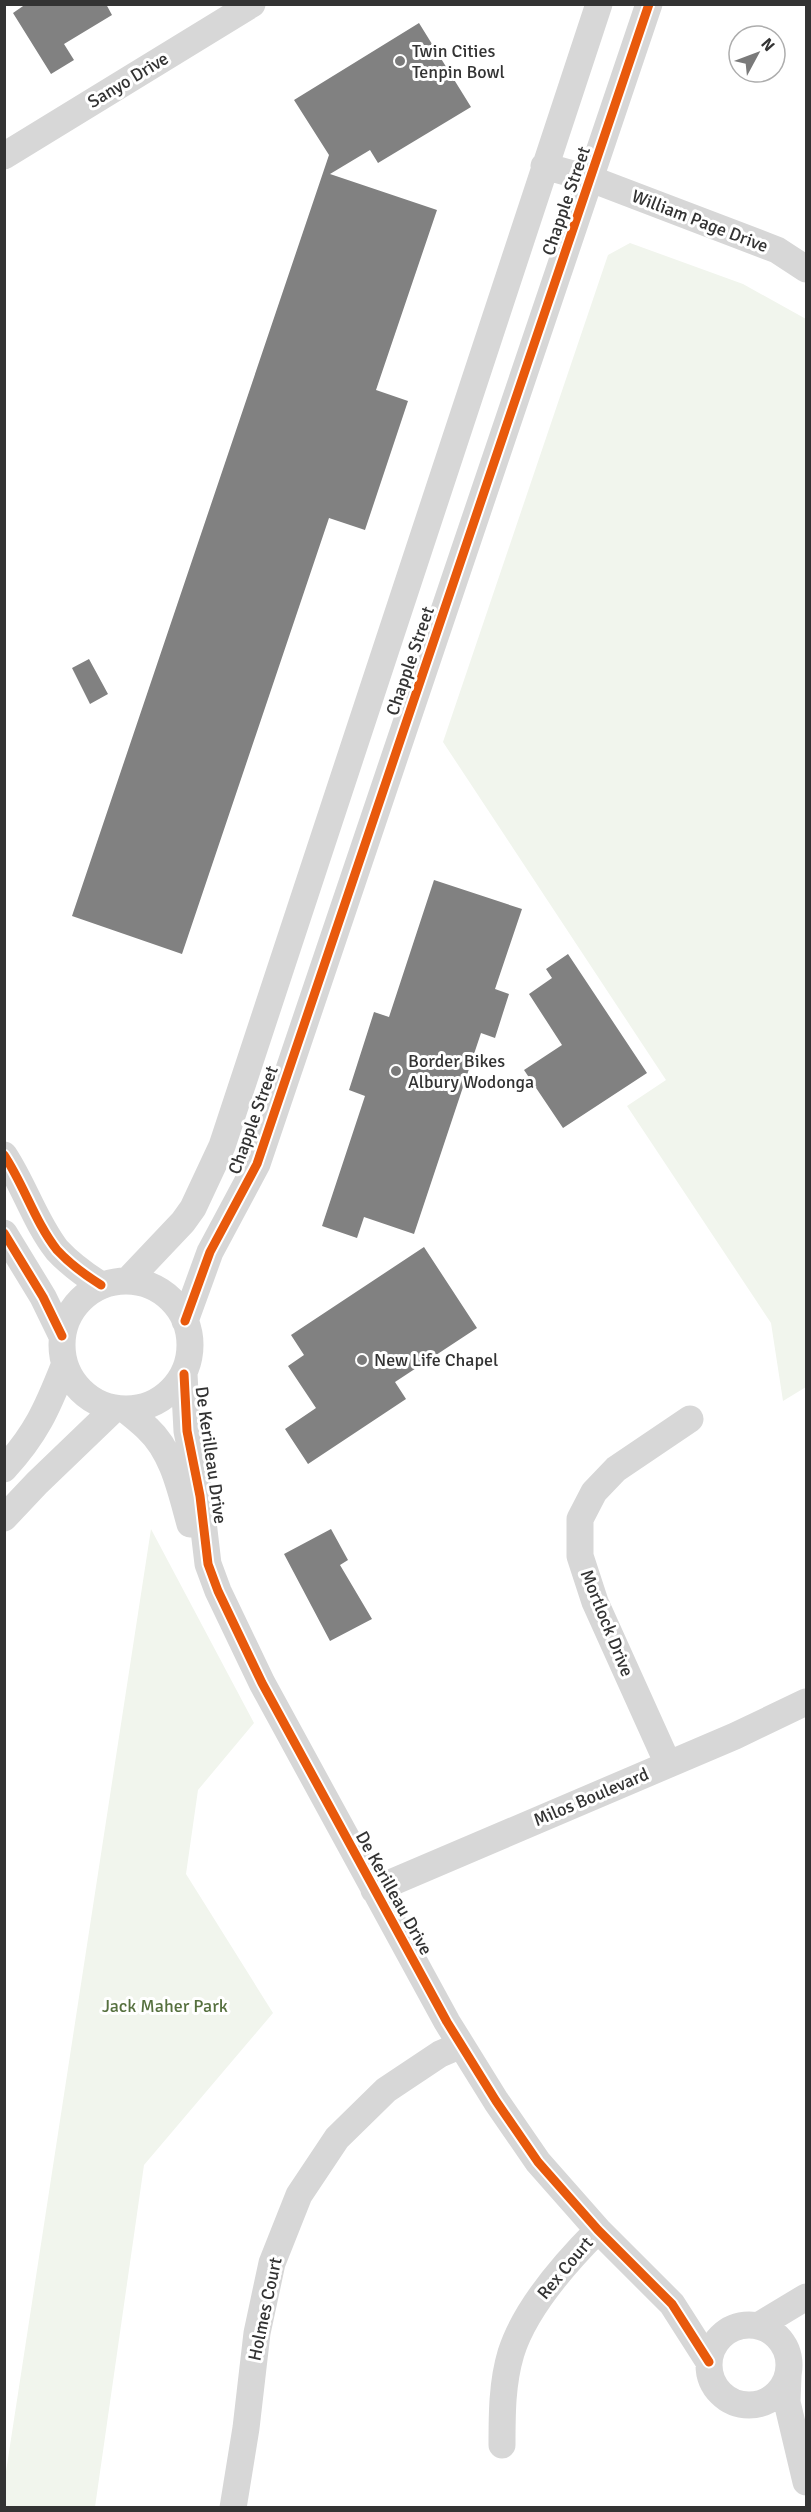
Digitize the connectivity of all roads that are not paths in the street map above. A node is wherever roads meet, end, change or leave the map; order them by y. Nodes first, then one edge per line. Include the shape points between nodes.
1 (252, 4) edge
2 (599, 4) edge
3 (649, 4) edge
4 (4, 156) edge
5 (544, 166) junction
6 (591, 178) junction
7 (807, 269) edge
8 (4, 1155) edge
9 (4, 1233) edge
10 (129, 1279) junction
11 (101, 1285) junction
12 (185, 1321) junction
13 (62, 1336) junction
14 (64, 1366) junction
15 (184, 1374) junction
16 (120, 1410) junction
17 (690, 1419) dead end
18 (4, 1469) edge
19 (4, 1518) edge
20 (206, 1554) junction
21 (807, 1702) edge
22 (668, 1764) junction
23 (374, 1890) junction
24 (461, 2044) junction
25 (598, 2230) junction
26 (807, 2299) edge
27 (672, 2304) junction
28 (749, 2326) junction
29 (709, 2362) junction
30 (788, 2364) junction
31 (741, 2405) junction
32 (795, 2439) junction
33 (502, 2445) dead end
34 (807, 2482) edge
35 (233, 2508) edge

1 - 4 street, Sanyo Drive
2 - 5 street, Chapple Street
3 - 6 street, Chapple Street
5 - 6 street, William Page Drive
5 - 10 street, Chapple Street via 222,1146 188,1215
6 - 7 street, William Page Drive via 777,250
6 - 12 street, Chapple Street via 257,1164 210,1252
8 - 11 street via 57,1250
9 - 13 street
10 - 11 street
10 - 12 street via 159,1290 175,1304
11 - 13 street via 74,1305
12 - 15 street via 190,1339
13 - 14 street
14 - 16 street via 84,1394 98,1404
14 - 18 street via 47,1411
15 - 16 street via 156,1403
15 - 20 street, De Kerilleau Drive via 187,1431
16 - 19 street via 37,1483
16 - 20 street, De Kerilleau Drive via 149,1430 161,1444 192,1531
17 - 22 street, Mortlock Drive via 616,1469 594,1492 580,1519 580,1556 595,1602
20 - 23 street, De Kerilleau Drive via 218,1591 262,1683
21 - 22 street, Milos Boulevard
22 - 23 street, Milos Boulevard
23 - 24 street, De Kerilleau Drive
24 - 25 street, De Kerilleau Drive via 538,2162
24 - 35 street, Holmes Court via 386,2090 336,2138 300,2195 272,2264 257,2333
25 - 27 street, De Kerilleau Drive
25 - 33 street, Rex Court via 538,2298 511,2352 502,2402
26 - 28 street
26 - 30 street via 789,2337
27 - 28 street, De Kerilleau Drive via 708,2321
27 - 29 street, De Kerilleau Drive
28 - 29 street via 728,2331 718,2339
28 - 30 street via 771,2331 781,2341
29 - 31 street via 710,2374 721,2394
30 - 31 street via 783,2387 765,2403
30 - 32 street via 787,2402
31 - 32 street via 772,2418
32 - 34 street

